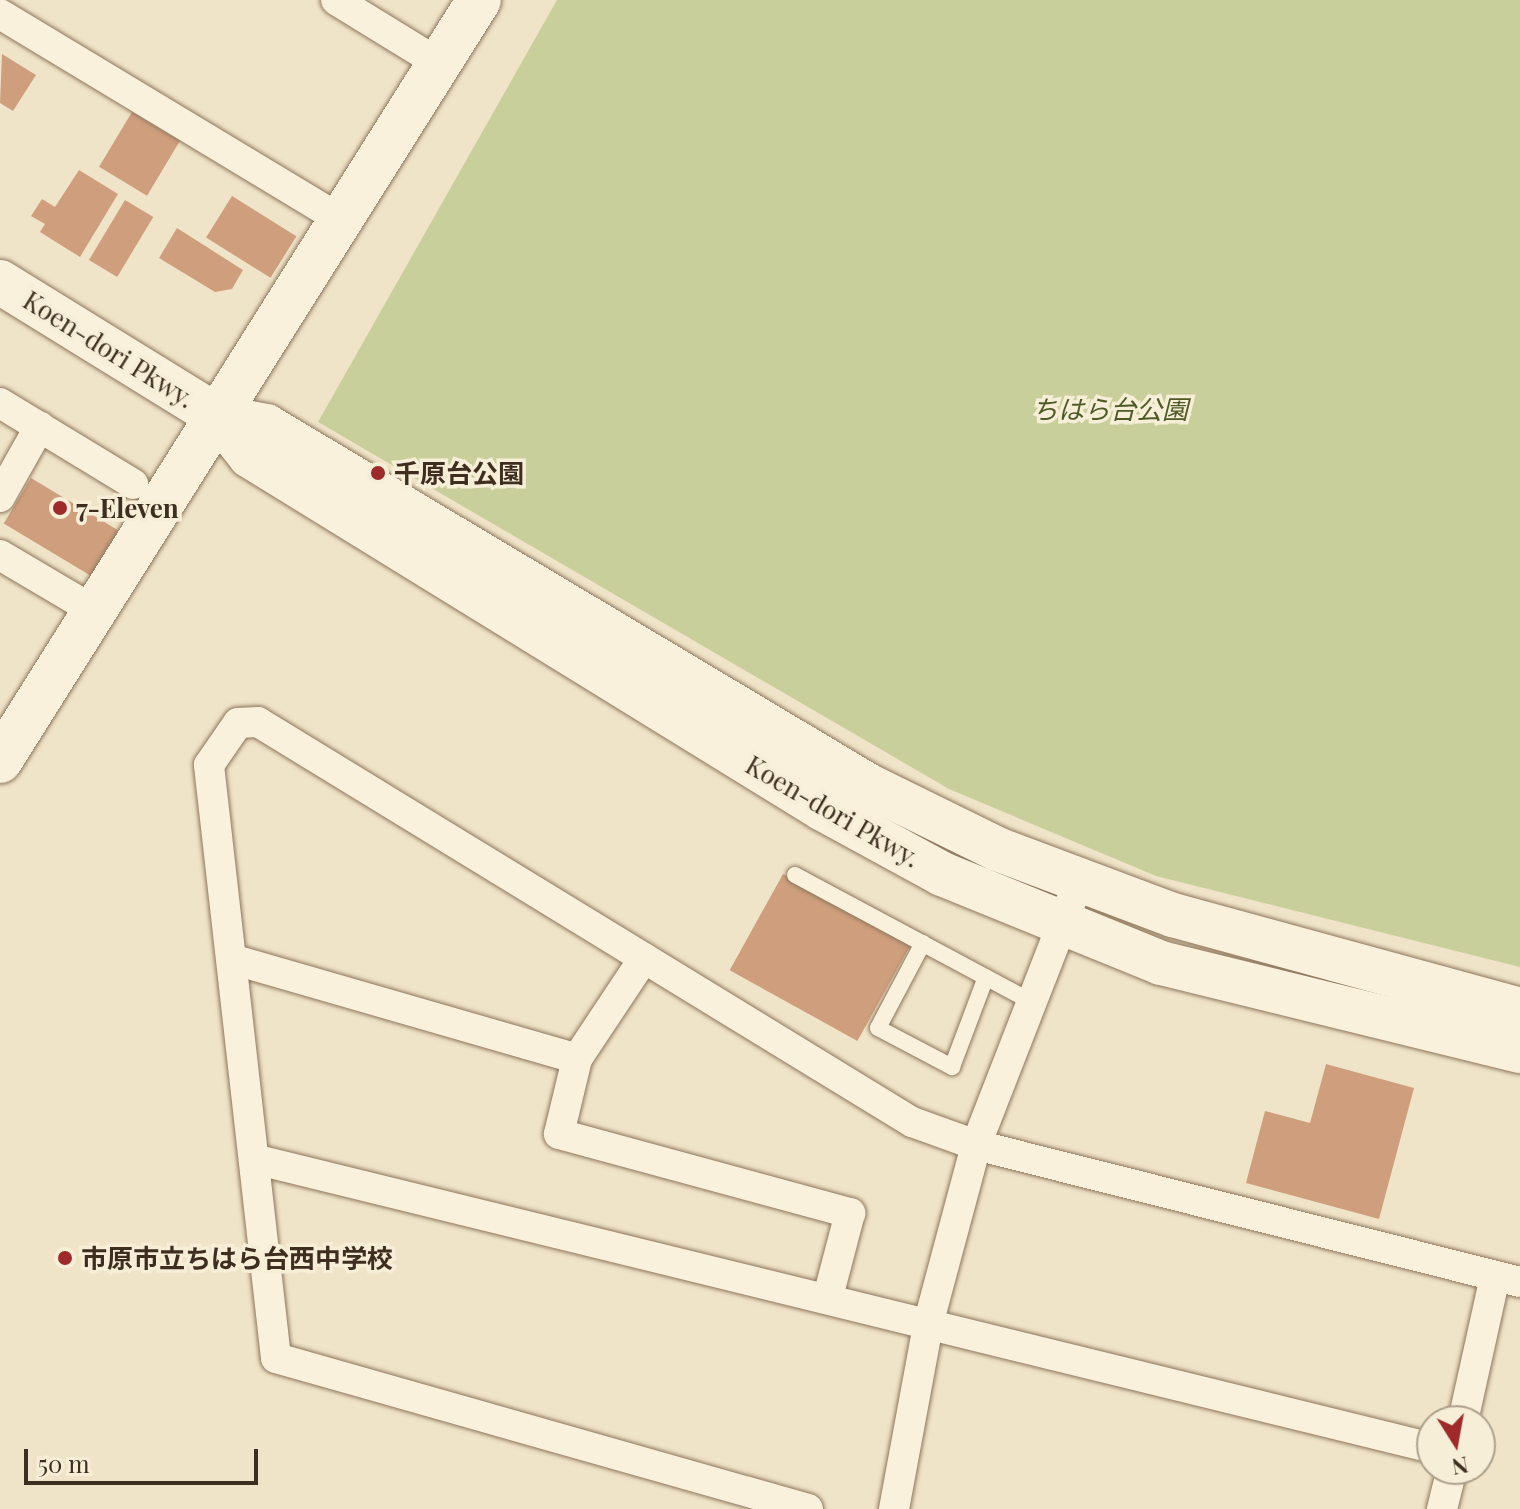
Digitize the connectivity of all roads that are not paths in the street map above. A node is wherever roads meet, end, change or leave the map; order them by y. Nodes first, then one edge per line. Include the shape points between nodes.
1 (336, 0) edge
2 (479, 0) edge
3 (0, 14) edge
4 (440, 64) junction
5 (343, 221) junction
6 (0, 282) edge
7 (0, 403) edge
8 (219, 417) junction
9 (40, 426) junction
10 (133, 484) dead end
11 (0, 497) edge
12 (0, 555) edge
13 (98, 613) junction
14 (0, 761) edge
15 (795, 875) dead end
16 (1078, 883) junction
17 (1059, 922) junction
18 (923, 943) junction
19 (644, 958) junction
20 (235, 960) junction
21 (986, 977) junction
22 (1030, 1001) junction
23 (1520, 1010) edge
24 (1520, 1051) edge
25 (577, 1059) junction
26 (976, 1145) junction
27 (258, 1160) junction
28 (1508, 1280) edge
29 (828, 1297) junction
30 (929, 1321) junction
31 (1468, 1405) edge
32 (1416, 1444) edge
33 (1448, 1485) edge
34 (808, 1509) edge
35 (894, 1509) edge
36 (1442, 1509) edge

1 - 4 street
2 - 4 street
3 - 5 street
4 - 5 street
5 - 8 street
6 - 8 street, Koen-dori Pkwy.
7 - 9 street
8 - 13 street
8 - 16 street, Koen-dori Pkwy. via 266,426 869,786
8 - 17 street, Koen-dori Pkwy. via 250,456 823,809 942,874
9 - 10 street
9 - 11 street
12 - 13 street
13 - 14 street
15 - 18 lane
16 - 17 street
16 - 23 street, Koen-dori Pkwy.
17 - 22 street
17 - 24 street, Koen-dori Pkwy. via 1161,963
18 - 21 lane
18 - 21 lane via 878,1028 952,1067
19 - 20 street via 258,722 238,723 209,765
19 - 25 street
19 - 26 street via 912,1122
20 - 25 street
20 - 27 street
21 - 22 lane
22 - 26 street
25 - 29 street via 559,1134 850,1213
26 - 28 street
26 - 30 street
27 - 29 street
27 - 34 street via 276,1358
28 - 31 street
29 - 30 street
30 - 32 street
30 - 35 street
33 - 36 street

